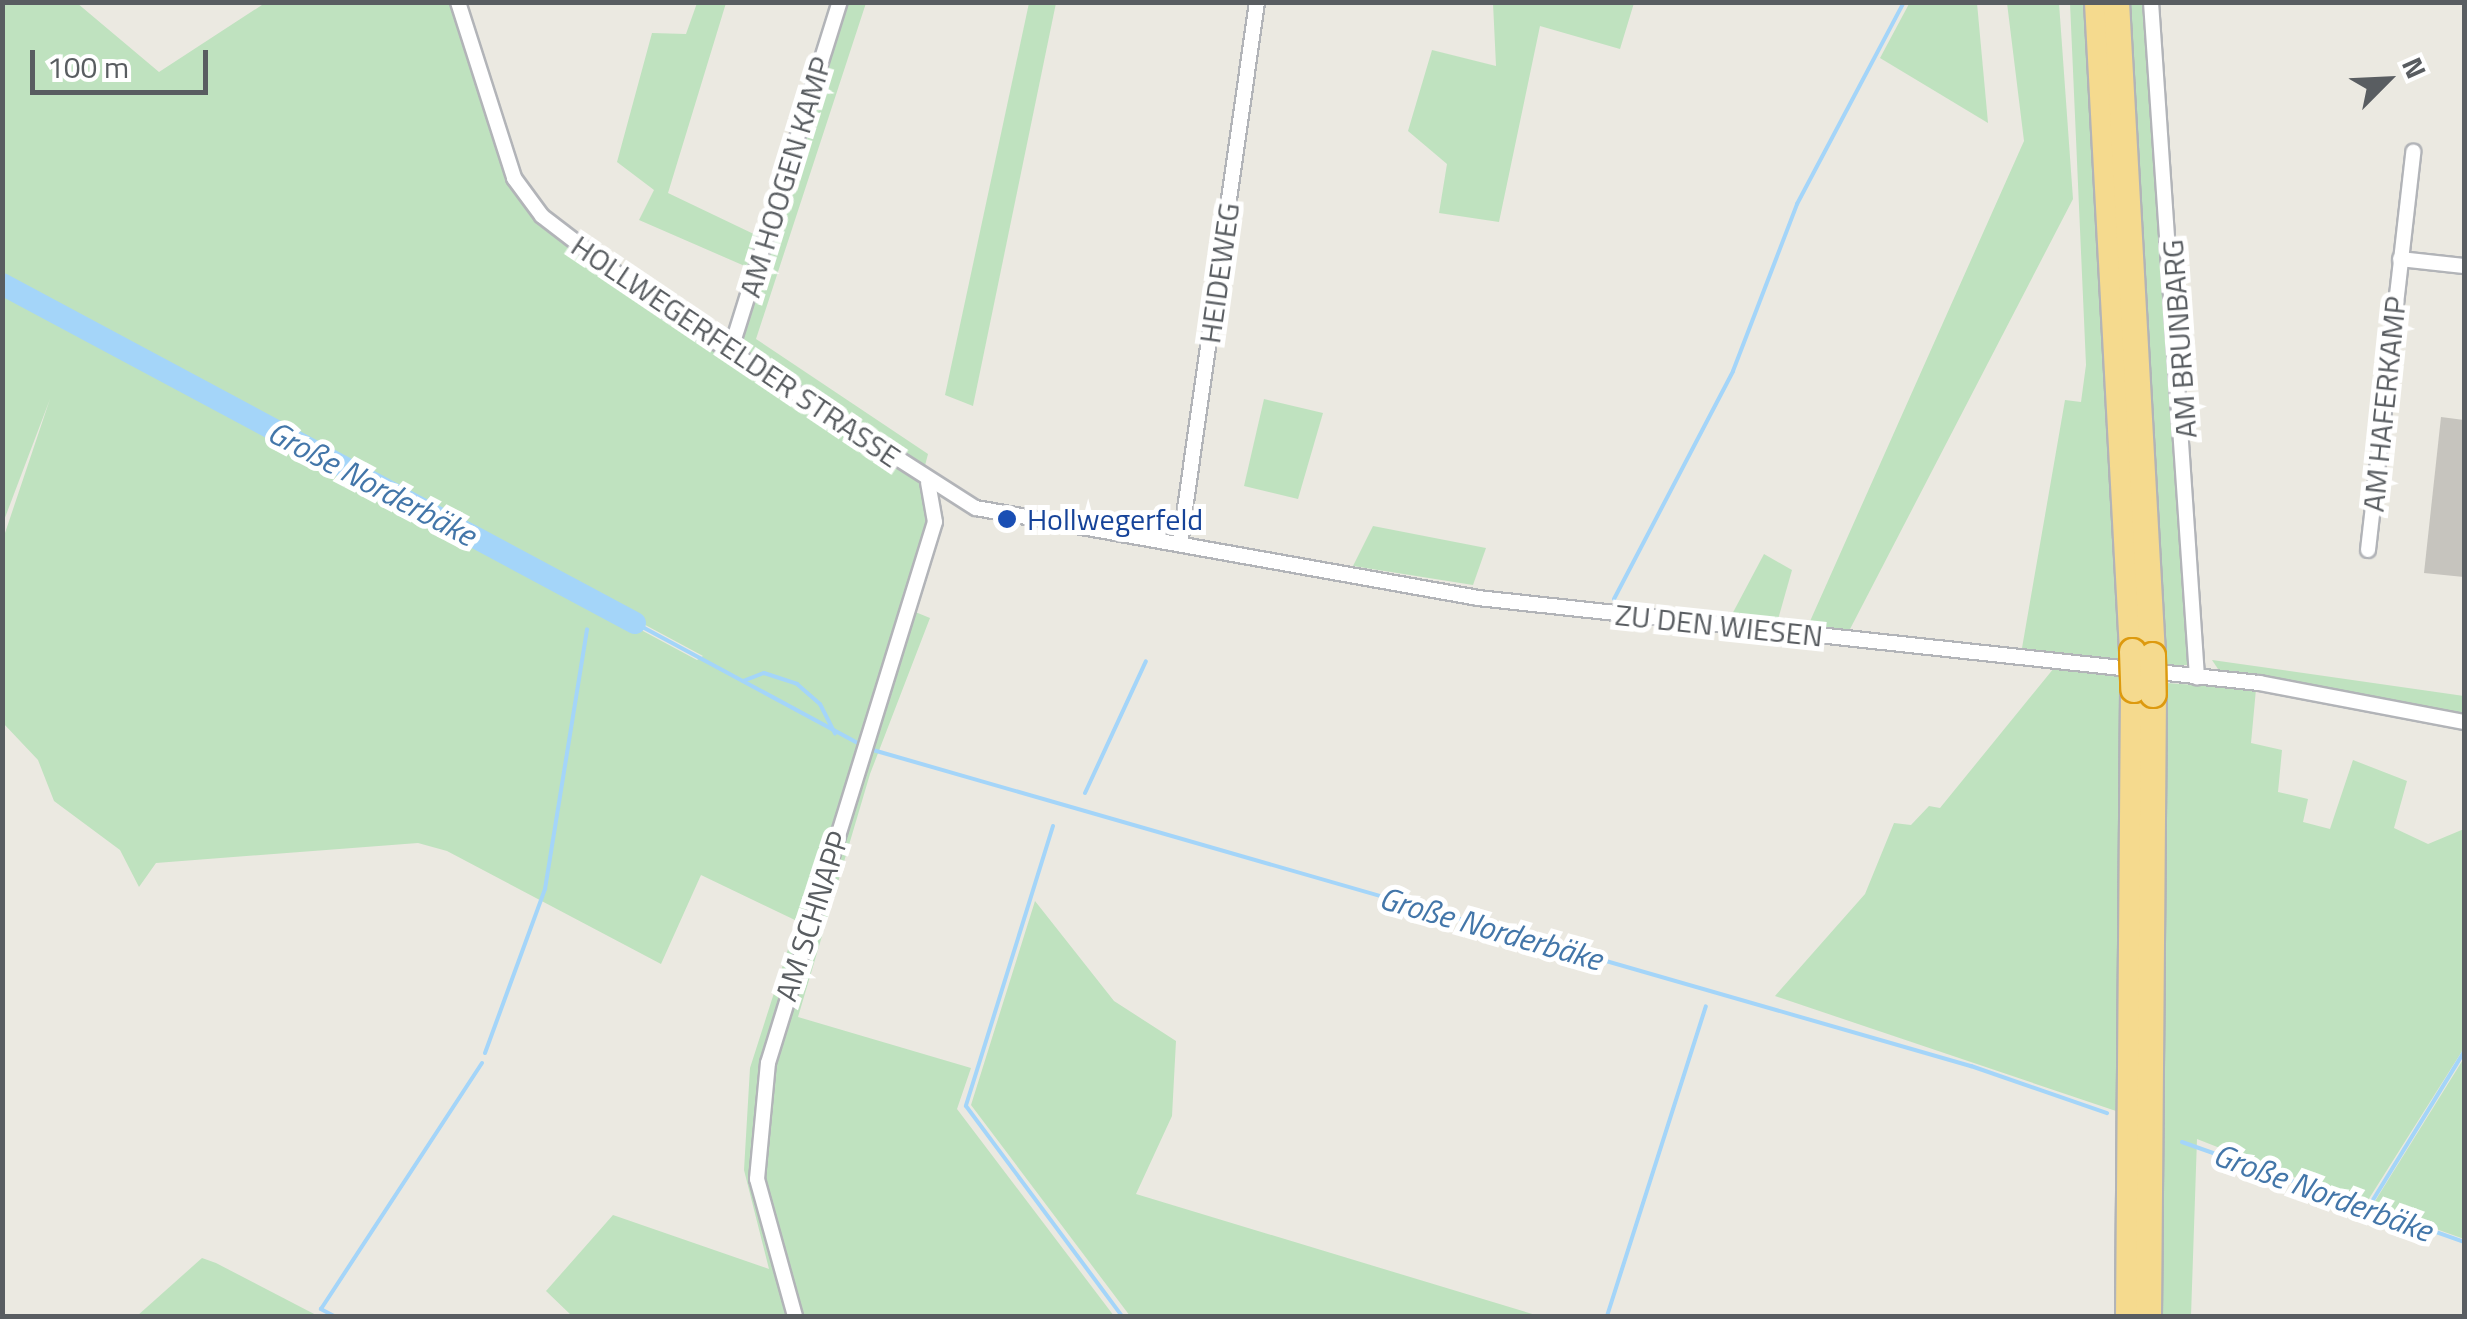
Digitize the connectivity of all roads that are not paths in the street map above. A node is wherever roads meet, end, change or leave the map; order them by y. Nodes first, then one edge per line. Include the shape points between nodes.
1 (458, 2) edge
2 (840, 2) edge
3 (1257, 2) edge
4 (2096, 2) edge
5 (2116, 2) edge
6 (2150, 2) edge
7 (2413, 152) dead end
8 (2400, 259) junction
9 (2464, 266) edge
10 (730, 352) junction
11 (928, 483) junction
12 (976, 508) junction
13 (935, 522) junction
14 (1180, 544) junction
15 (2368, 550) dead end
16 (2142, 652) junction
17 (2197, 677) junction
18 (2143, 692) junction
19 (2464, 722) edge
20 (794, 1316) edge
21 (2128, 1316) edge
22 (2148, 1316) edge

1 - 10 street, HOLLWEGERFELDER STRASSE via 514,178 532,206
2 - 10 street, AM HOOGEN KAMP
3 - 14 street, HEIDEWEG
4 - 16 highway
5 - 16 highway
6 - 17 street, AM BRUNBARG
7 - 8 street, AM HAFERKAMP
8 - 9 street
8 - 15 street, AM HAFERKAMP
10 - 11 street, HOLLWEGERFELDER STRASSE
11 - 12 street, HOLLWEGERFELDER STRASSE
11 - 13 street, AM SCHNAPP
12 - 13 street
12 - 14 street, ZU DEN WIESEN
13 - 20 street, AM SCHNAPP via 788,986 757,1136 767,1230
14 - 17 street, ZU DEN WIESEN via 1478,598
16 - 18 highway, bridge
17 - 19 street, ZU DEN WIESEN
18 - 21 highway
18 - 22 highway

